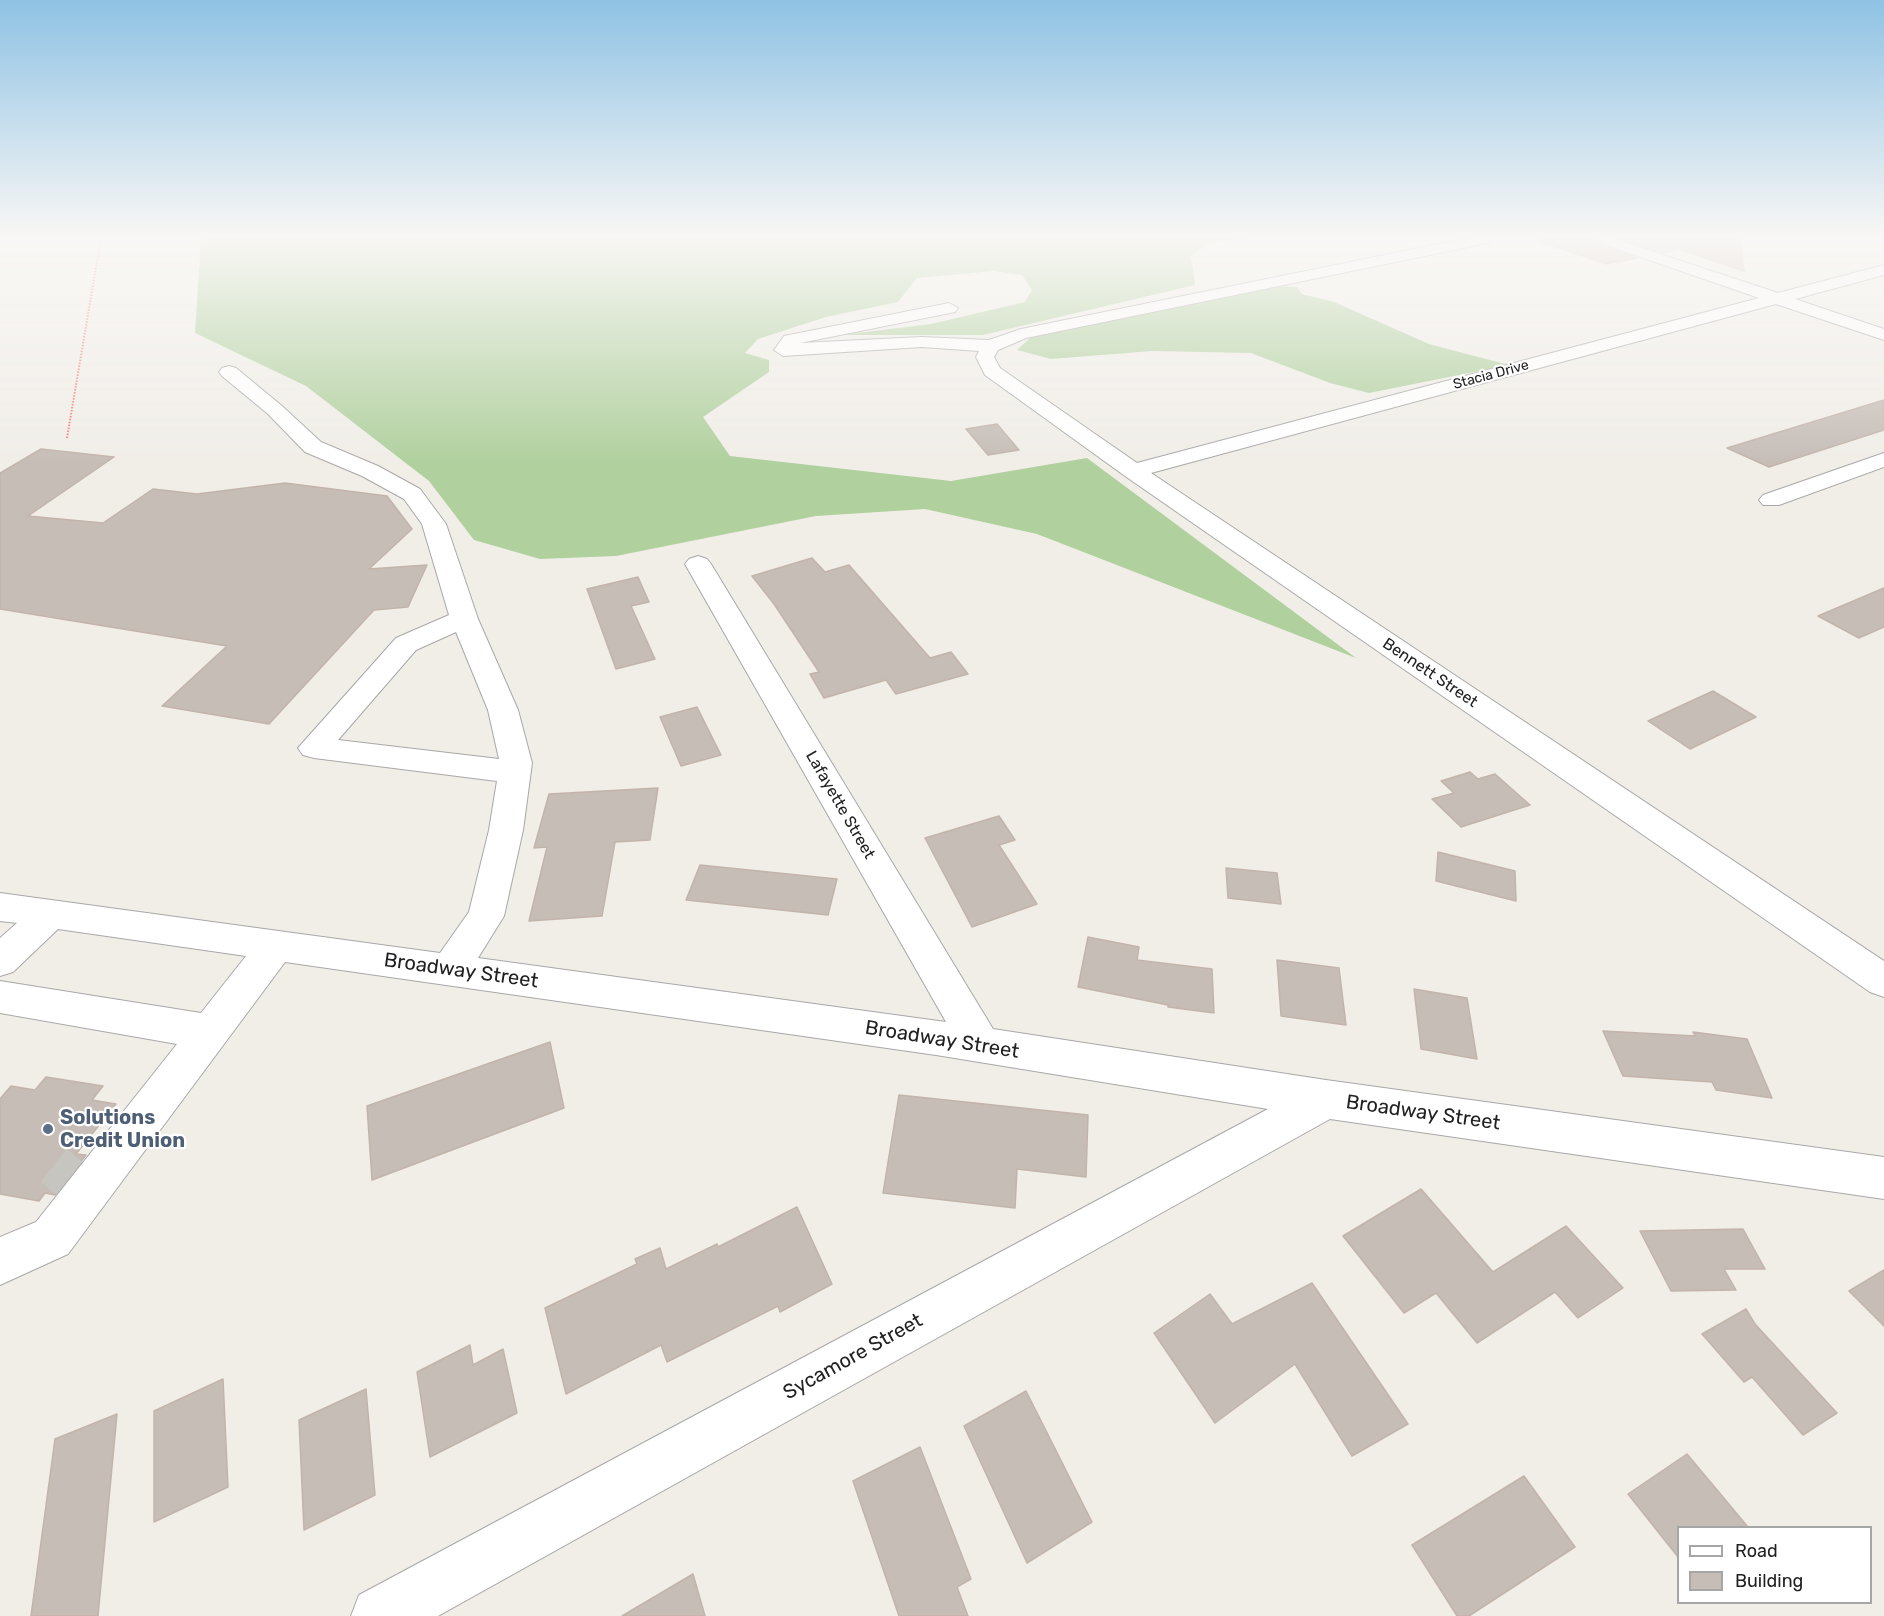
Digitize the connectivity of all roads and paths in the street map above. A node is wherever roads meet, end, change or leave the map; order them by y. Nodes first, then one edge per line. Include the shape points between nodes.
1 (89, 313) edge
2 (922, 313) edge
3 (1121, 313) edge
4 (1721, 313) edge
5 (1823, 313) edge
6 (1884, 334) edge
7 (988, 351) junction
8 (229, 372) dead end
9 (68, 438) dead end
10 (1884, 460) edge
11 (1133, 471) junction
12 (1771, 500) dead end
13 (698, 564) dead end
14 (464, 619) junction
15 (515, 772) junction
16 (0, 907) edge
17 (50, 915) junction
18 (277, 944) junction
19 (0, 961) edge
20 (450, 969) junction
21 (1884, 981) edge
22 (0, 997) edge
23 (210, 1032) junction
24 (982, 1047) junction
25 (170, 1085) junction
26 (1326, 1099) junction
27 (88, 1156) tunnel mouth
28 (1884, 1178) edge
29 (57, 1195) tunnel mouth
30 (3, 1260) edge
31 (380, 1616) edge

1 - 9 path
2 - 7 street via 790,340 783,350 922,342
3 - 7 street via 1021,334
4 - 11 street, Stacia Drive
5 - 6 street
7 - 11 street, Bennett Street via 992,371
8 - 14 street via 313,447 412,494 434,524
10 - 12 street
11 - 21 street, Bennett Street
13 - 24 street, Lafayette Street
14 - 15 street via 502,710
14 - 15 street via 406,644 314,748
15 - 20 street via 486,916
16 - 17 street, Broadway Street
17 - 18 street, Broadway Street
17 - 19 street
18 - 20 street, Broadway Street
18 - 23 street
20 - 24 street, Broadway Street
22 - 23 street
23 - 25 street
24 - 26 street, Broadway Street
25 - 27 street via 120,1116
25 - 30 street via 52,1239
26 - 28 street, Broadway Street
26 - 31 street, Sycamore Street
29 - 30 street

